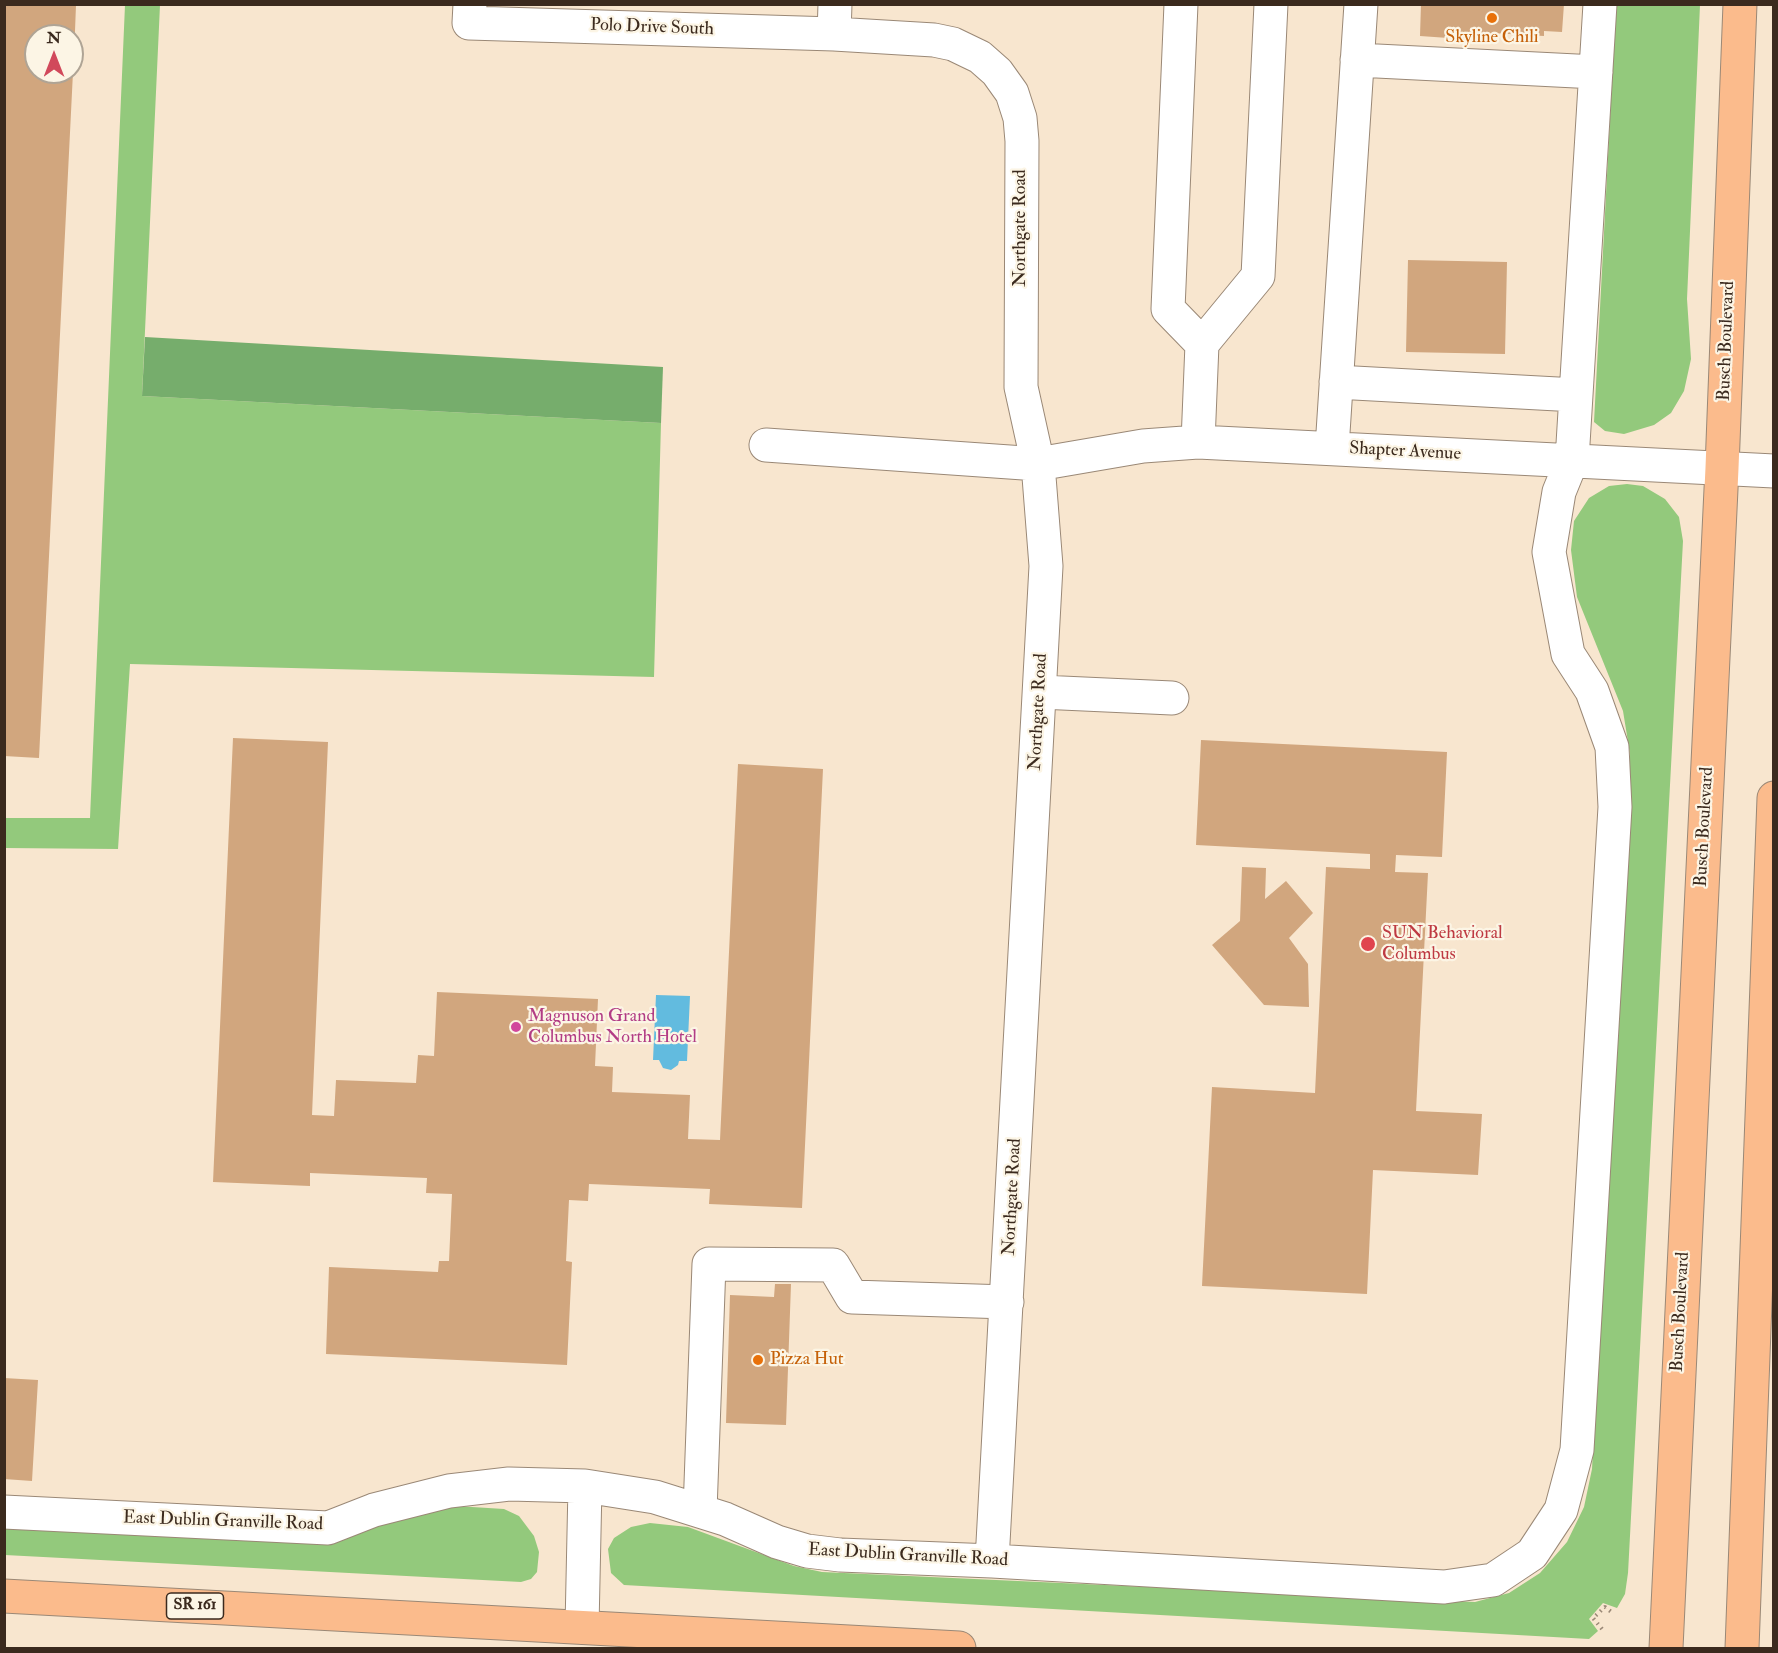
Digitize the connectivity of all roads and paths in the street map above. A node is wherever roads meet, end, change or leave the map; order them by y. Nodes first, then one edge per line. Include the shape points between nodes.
1 (1180, 4) edge
2 (1271, 4) edge
3 (1361, 4) edge
4 (1600, 4) edge
5 (1740, 4) edge
6 (470, 14) edge
7 (834, 19) edge
8 (1357, 60) junction
9 (1596, 72) junction
10 (1202, 344) junction
11 (1336, 382) junction
12 (1576, 395) junction
13 (1198, 442) junction
14 (766, 445) dead end
15 (1332, 448) junction
16 (1572, 460) junction
17 (1038, 464) junction
18 (1722, 468) junction
19 (1773, 471) edge
20 (1040, 692) junction
21 (1172, 698) dead end
22 (1773, 798) edge
23 (1007, 1302) junction
24 (585, 1486) junction
25 (700, 1511) junction
26 (4, 1512) edge
27 (992, 1561) junction
28 (4, 1596) edge
29 (1614, 1614) dead end
30 (582, 1627) junction
31 (1602, 1629) dead end
32 (959, 1648) edge
33 (1665, 1648) edge
34 (1742, 1648) edge

1 - 10 street via 1168,309
2 - 10 street via 1258,276
3 - 8 street
4 - 9 street
5 - 18 main road, Busch Boulevard
6 - 7 street, Polo Drive South
7 - 17 street, Northgate Road via 953,45 980,57 1012,93 1022,141 1021,387
8 - 9 street
8 - 11 street
9 - 12 street
10 - 13 street
11 - 12 street
11 - 15 street
12 - 16 street
13 - 15 street, Shapter Avenue
13 - 17 street, Shapter Avenue via 1143,446
14 - 17 street, Shapter Avenue
15 - 16 street, Shapter Avenue
16 - 18 street, Shapter Avenue
16 - 27 street, East Dublin Granville Road via 1559,492 1549,552 1568,654 1592,691 1612,747 1615,807 1577,1450 1561,1510 1532,1554 1493,1580 1444,1587
17 - 20 street, Northgate Road via 1046,566
18 - 19 street, Shapter Avenue
18 - 33 main road, Busch Boulevard
20 - 21 street
20 - 23 street, Northgate Road
22 - 34 main road
23 - 25 street via 852,1297 833,1265 709,1264
23 - 27 street, Northgate Road
24 - 25 street, East Dublin Granville Road via 655,1497
24 - 26 street, East Dublin Granville Road via 509,1485 449,1491 383,1507 328,1528
24 - 30 street
25 - 27 street, East Dublin Granville Road via 807,1551
28 - 30 main road, SR 161
29 - 31 path via 1605,1607 1593,1618
30 - 32 main road, SR 161

